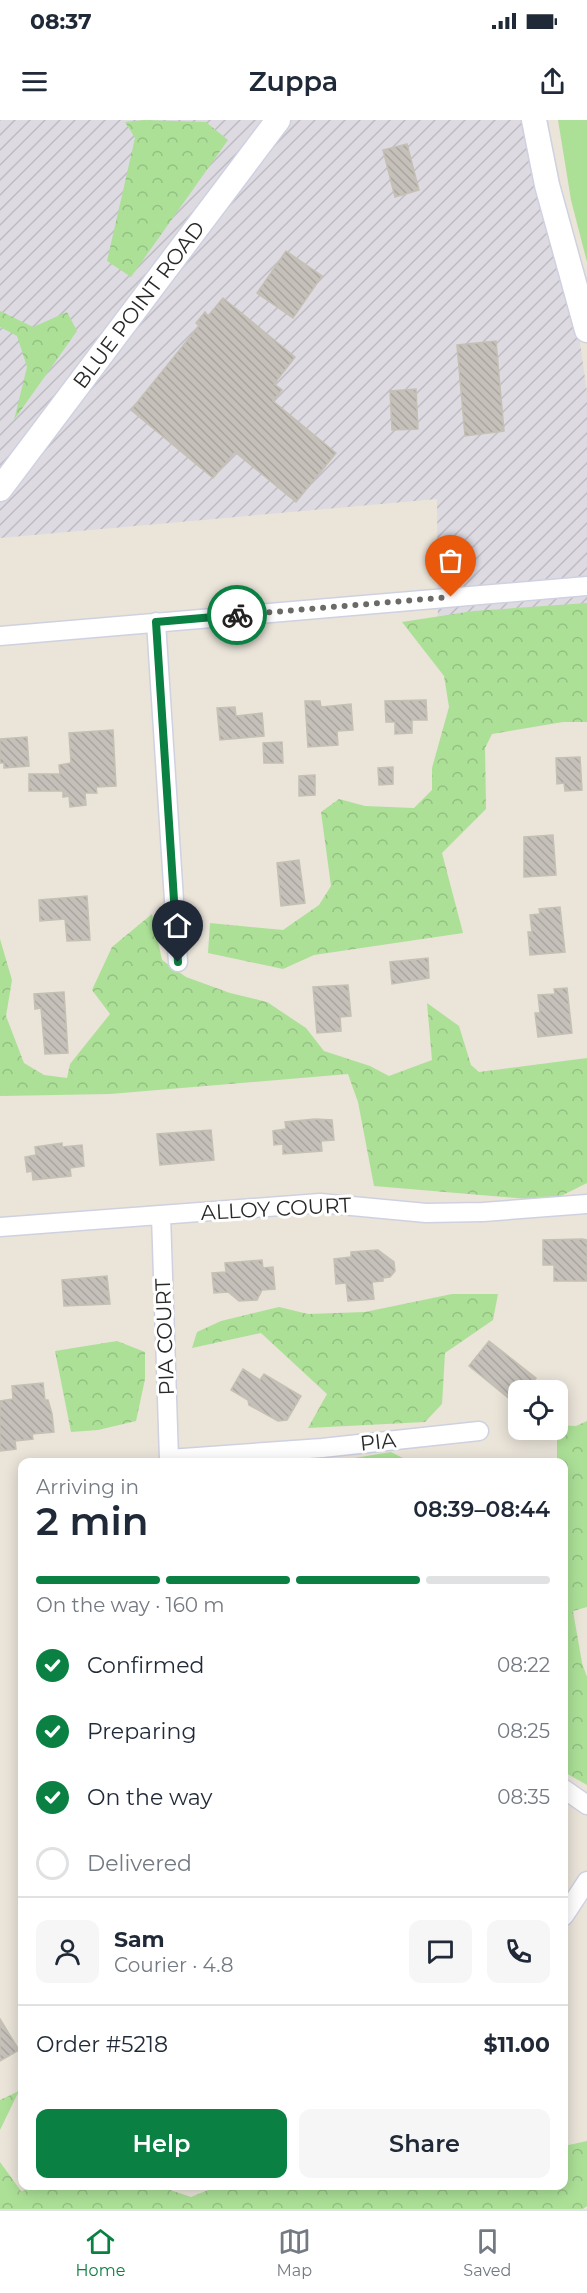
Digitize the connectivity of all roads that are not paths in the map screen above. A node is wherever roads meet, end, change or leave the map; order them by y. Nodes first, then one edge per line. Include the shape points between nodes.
1 (278, 120) edge
2 (534, 120) edge
3 (587, 330) edge
4 (0, 489) edge
5 (587, 586) edge
6 (156, 622) junction
7 (0, 636) edge
8 (178, 962) dead end
9 (587, 1203) edge
10 (161, 1215) junction
11 (0, 1227) edge
12 (478, 1431) dead end
13 (169, 1458) edge
14 (183, 1458) edge
15 (568, 1792) edge
16 (587, 1805) edge
17 (587, 1881) edge
18 (568, 1910) edge

1 - 4 street, BLUE POINT ROAD
2 - 3 street
5 - 6 street
6 - 7 street
6 - 8 street
9 - 10 street, ALLOY COURT via 426,1213 321,1203
10 - 11 street, ALLOY COURT
10 - 13 street, PIA COURT
12 - 14 street, PIA
15 - 16 street
17 - 18 street

